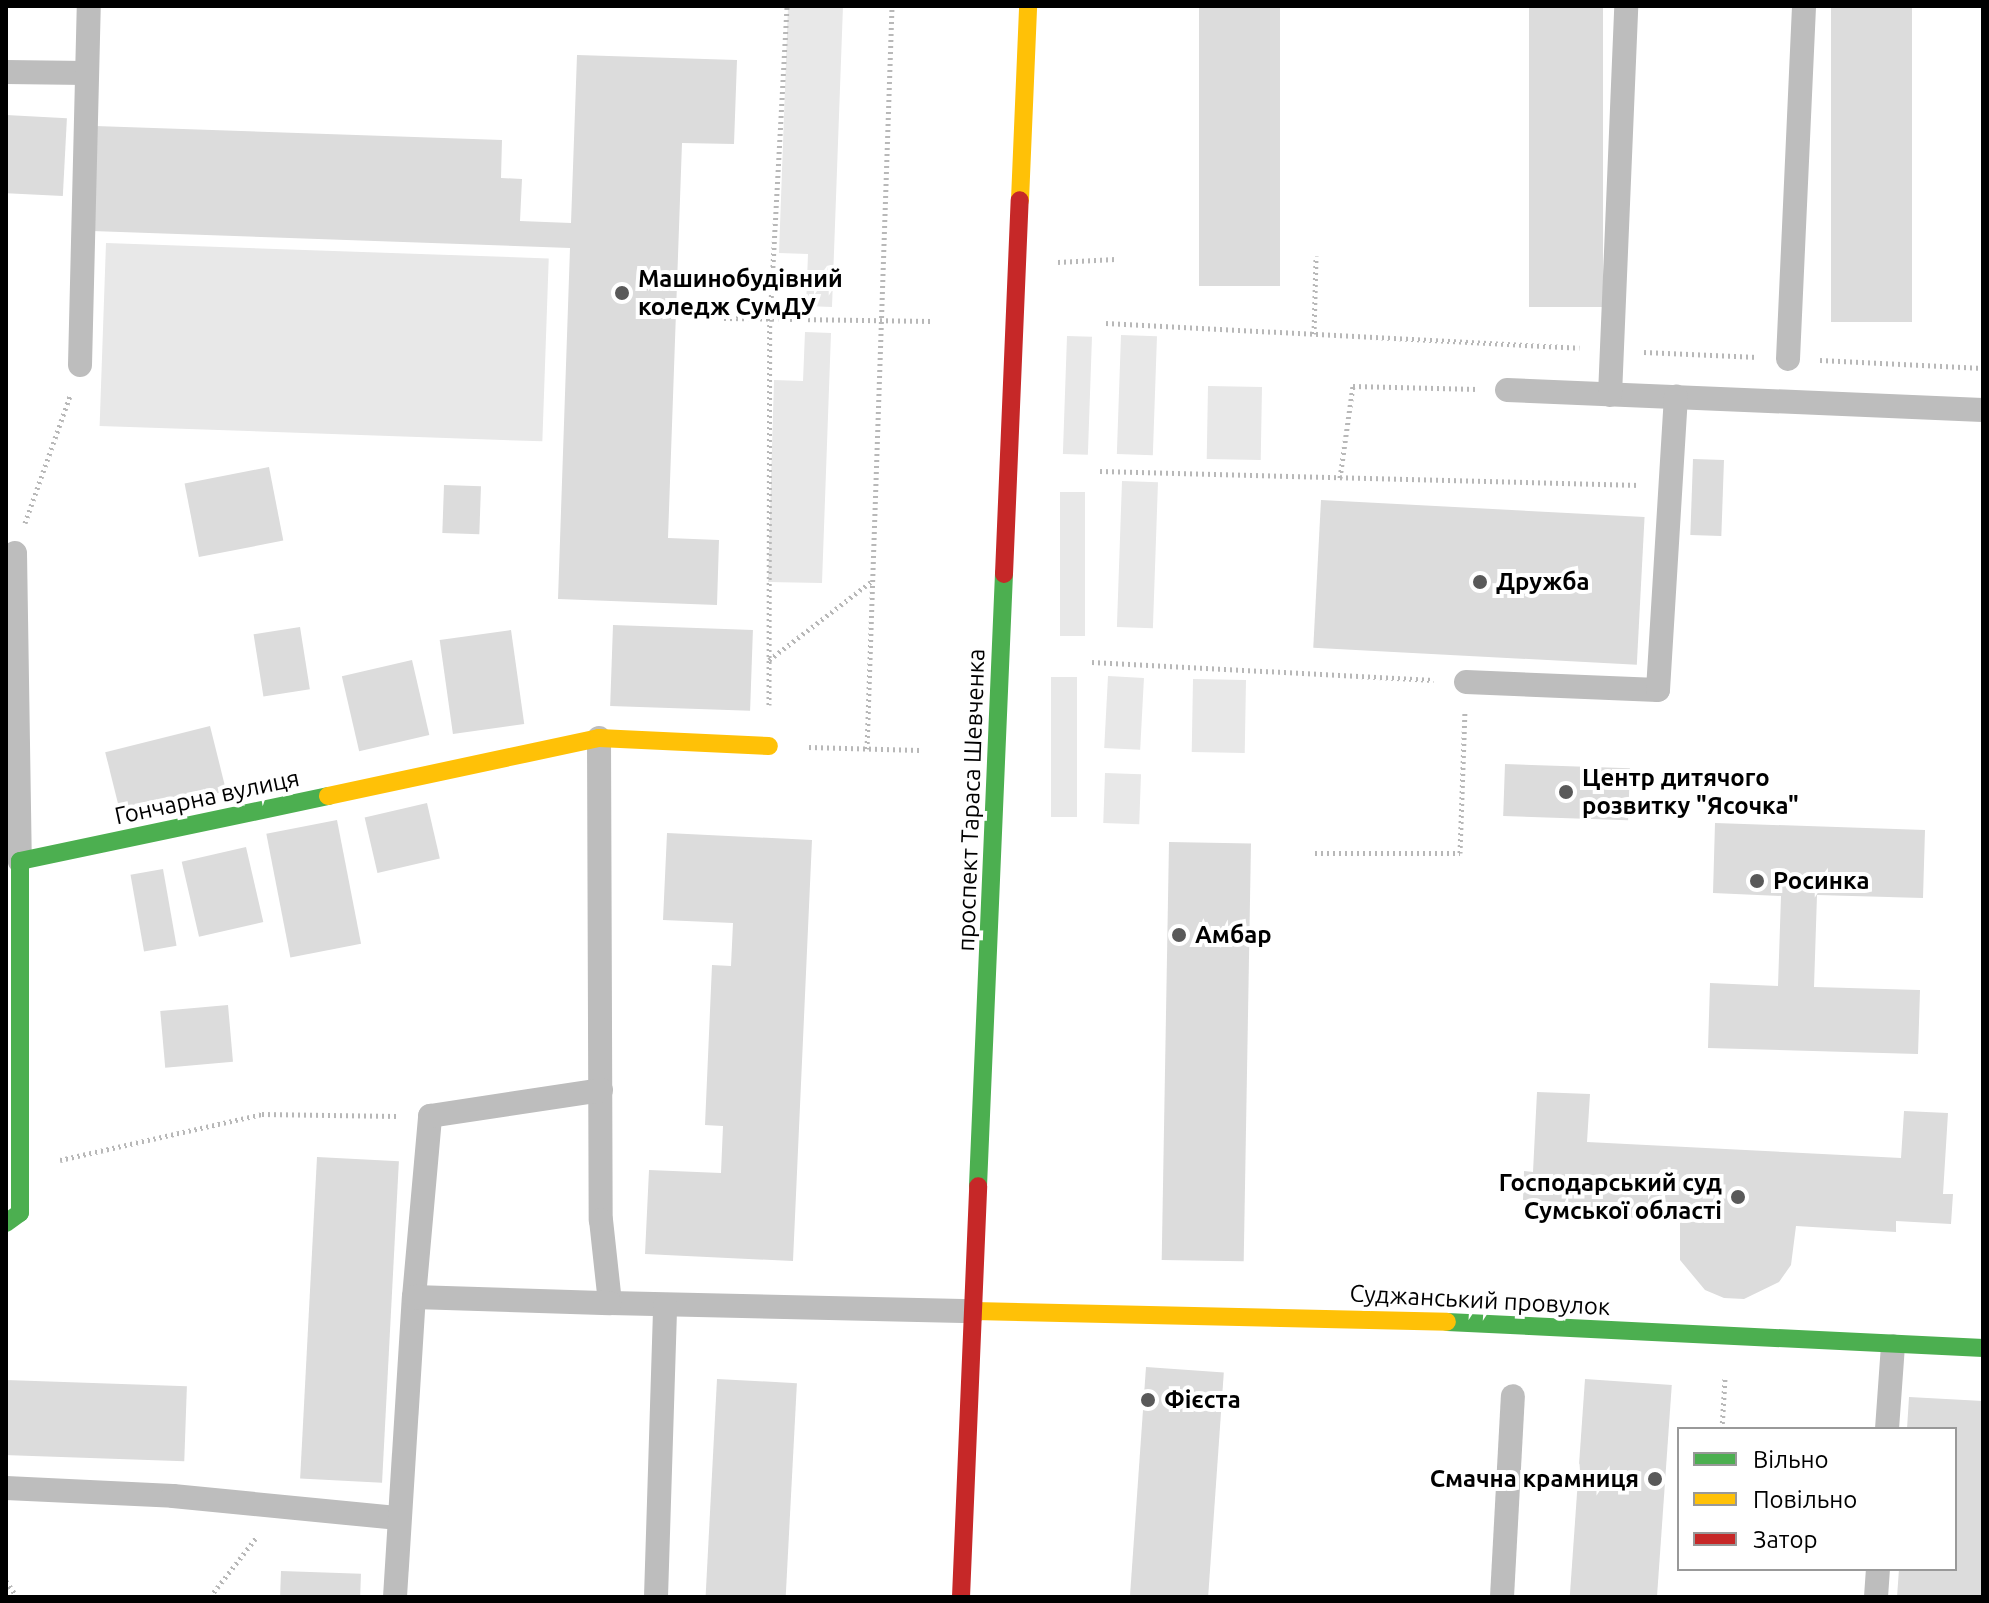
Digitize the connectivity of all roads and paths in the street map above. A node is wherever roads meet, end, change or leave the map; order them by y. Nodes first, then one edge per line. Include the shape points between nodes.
1 (89, 6) edge
2 (787, 6) edge
3 (892, 6) edge
4 (1028, 6) edge
5 (1626, 6) edge
6 (1804, 6) edge
7 (6, 72) edge
8 (87, 73) junction
9 (1316, 256) dead end
10 (1115, 259) dead end
11 (1017, 264) junction
12 (724, 318) dead end
13 (770, 321) junction
14 (931, 321) dead end
15 (881, 322) junction
16 (1106, 323) dead end
17 (1314, 334) junction
18 (1612, 350) junction
19 (1788, 359) junction
20 (80, 365) joint
21 (1983, 368) edge
22 (1507, 390) joint
23 (1610, 395) junction
24 (1676, 397) junction
25 (1983, 410) edge
26 (1100, 471) dead end
27 (1340, 478) junction
28 (1669, 486) junction
29 (15, 553) joint
30 (873, 581) junction
31 (769, 660) junction
32 (1092, 662) dead end
33 (1466, 682) junction
34 (599, 738) junction
35 (769, 746) junction
36 (867, 749) junction
37 (920, 750) dead end
38 (1315, 853) dead end
39 (20, 861) junction
40 (601, 1090) junction
41 (430, 1116) junction
42 (20, 1169) junction
43 (6, 1223) edge
44 (414, 1297) junction
45 (610, 1303) junction
46 (665, 1306) junction
47 (974, 1311) junction
48 (1728, 1337) junction
49 (1893, 1346) junction
50 (1983, 1348) edge
51 (1513, 1396) dead end
52 (1722, 1427) edge
53 (1887, 1427) edge
54 (6, 1488) edge
55 (281, 1506) junction
56 (399, 1518) junction
57 (1878, 1571) edge
58 (6, 1581) edge
59 (17, 1597) edge
60 (210, 1597) edge
61 (395, 1597) edge
62 (656, 1597) edge
63 (961, 1597) edge
64 (1502, 1597) edge
65 (1876, 1597) edge

1 - 8 lane
2 - 13 path
3 - 15 path
4 - 11 street, проспект Тараса Шевченка
5 - 18 lane
6 - 19 lane
7 - 8 lane
8 - 20 lane
9 - 17 path
10 - 11 path
11 - 47 street, проспект Тараса Шевченка
12 - 13 path
13 - 15 path
13 - 31 path
14 - 15 path
15 - 30 path
16 - 17 path
17 - 18 path
18 - 19 path
18 - 23 lane
19 - 21 path
20 - 29 path
22 - 23 lane
22 - 27 path via 1353,386
23 - 24 lane
24 - 25 lane
24 - 28 lane
26 - 27 path
27 - 28 path
28 - 33 lane via 1658,690
29 - 39 lane
30 - 31 path
30 - 36 path
31 - 35 path
32 - 33 path
33 - 38 path via 1460,853
34 - 35 street, Гончарна вулиця
34 - 39 street, Гончарна вулиця
34 - 40 lane
35 - 36 path
36 - 37 path
39 - 42 street
40 - 41 lane
40 - 45 lane via 601,1220
41 - 42 path via 262,1114
41 - 44 lane
42 - 43 street via 20,1213
44 - 45 lane
44 - 56 lane
45 - 46 lane
46 - 47 lane
46 - 62 lane
47 - 48 street, Суджанський провулок via 1301,1315
47 - 63 street, проспект Тараса Шевченка
48 - 49 street, Суджанський провулок
48 - 52 path
49 - 50 street, Суджанський провулок
49 - 53 lane
51 - 64 lane
54 - 55 lane
55 - 56 lane
55 - 60 path
56 - 61 lane
57 - 65 lane
58 - 59 path

